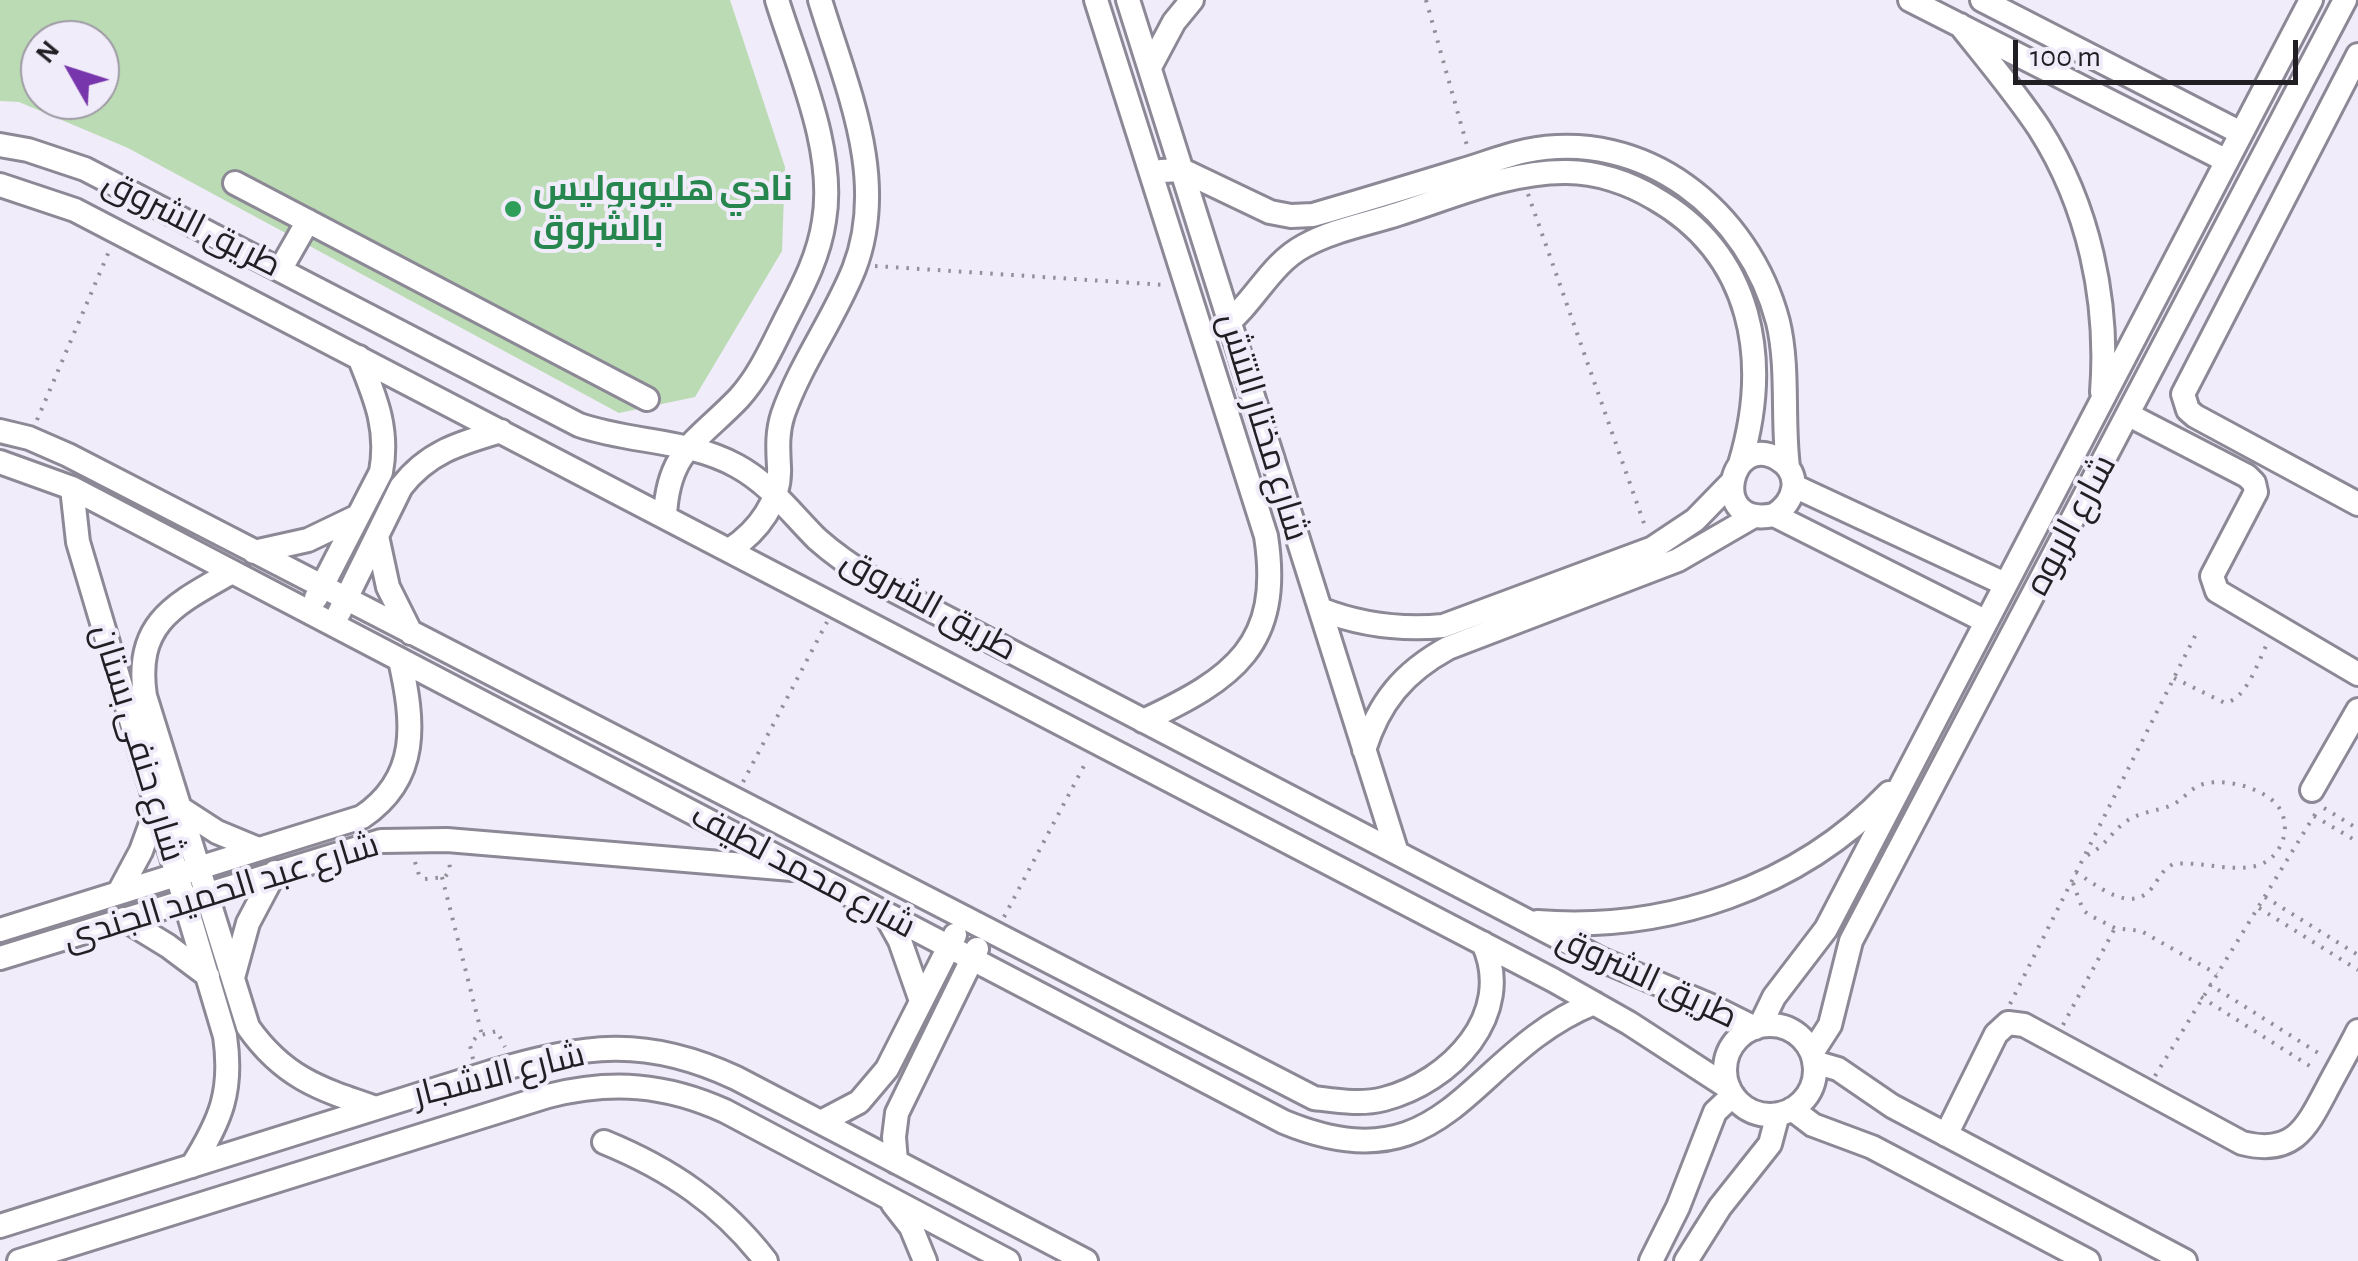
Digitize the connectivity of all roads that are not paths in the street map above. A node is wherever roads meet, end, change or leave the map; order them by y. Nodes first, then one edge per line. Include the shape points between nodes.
1 (777, 0) edge
2 (820, 0) edge
3 (1097, 0) edge
4 (1128, 0) edge
5 (1192, 0) edge
6 (1910, 0) edge
7 (1982, 0) edge
8 (2311, 0) edge
9 (2344, 0) edge
10 (1960, 25) junction
11 (2358, 55) edge
12 (1150, 67) junction
13 (2241, 133) junction
14 (0, 144) edge
15 (2227, 162) junction
16 (1182, 170) junction
17 (1153, 178) junction
18 (235, 182) dead end
19 (0, 185) edge
20 (308, 221) junction
21 (280, 270) junction
22 (1230, 321) junction
23 (1202, 332) junction
24 (359, 357) junction
25 (647, 399) dead end
26 (2101, 400) junction
27 (2130, 415) junction
28 (0, 431) edge
29 (501, 431) junction
30 (687, 447) junction
31 (0, 462) edge
32 (1736, 474) junction
33 (1791, 477) junction
34 (2059, 480) junction
35 (72, 488) junction
36 (775, 494) junction
37 (2087, 495) junction
38 (2358, 504) edge
39 (1288, 508) junction
40 (1260, 514) junction
41 (358, 516) junction
42 (665, 516) junction
43 (1764, 516) junction
44 (377, 536) junction
45 (731, 549) junction
46 (254, 552) junction
47 (232, 572) junction
48 (2005, 584) junction
49 (322, 587) junction
50 (346, 599) junction
51 (1320, 609) junction
52 (309, 612) junction
53 (1986, 621) junction
54 (333, 625) junction
55 (411, 633) junction
56 (400, 660) junction
57 (2358, 674) edge
58 (2358, 710) edge
59 (1143, 721) junction
60 (1364, 750) junction
61 (1905, 776) junction
62 (2312, 790) dead end
63 (168, 807) junction
64 (258, 849) junction
65 (1397, 853) junction
66 (188, 870) junction
67 (802, 870) junction
68 (274, 872) junction
69 (119, 892) junction
70 (196, 896) junction
71 (885, 914) junction
72 (963, 918) junction
73 (124, 919) junction
74 (1526, 921) junction
75 (1826, 929) junction
76 (0, 930) edge
77 (991, 932) junction
78 (1851, 941) junction
79 (1483, 943) junction
80 (948, 947) junction
81 (0, 958) edge
82 (972, 959) junction
83 (208, 977) junction
84 (233, 977) junction
85 (922, 1000) junction
86 (1594, 1003) junction
87 (1758, 1027) junction
88 (2358, 1032) edge
89 (1813, 1058) junction
90 (494, 1071) junction
91 (1731, 1091) junction
92 (376, 1108) junction
93 (502, 1110) junction
94 (1785, 1112) junction
95 (822, 1122) junction
96 (1946, 1136) junction
97 (604, 1142) dead end
98 (896, 1162) junction
99 (192, 1166) junction
100 (888, 1198) junction
101 (0, 1226) edge
102 (979, 1254) edge
103 (19, 1261) edge
104 (766, 1261) edge
105 (926, 1261) edge
106 (1008, 1261) edge
107 (1086, 1261) edge
108 (1650, 1261) edge
109 (1686, 1261) edge
110 (2087, 1261) edge
111 (2185, 1261) edge

1 - 30 street via 820,140 824,220 810,272 758,372
2 - 36 street via 863,140 868,203 856,265 783,413
3 - 17 street, شارع مختار التتش
4 - 12 street, شارع مختار التتش
5 - 12 street
6 - 10 street
7 - 13 street
8 - 13 street, شارع الربوه
9 - 27 street, شارع الربوه
10 - 15 street
10 - 26 street via 2042,132 2076,205 2102,313
11 - 38 street via 2183,394 2195,416
12 - 16 street, شارع مختار التتش
13 - 15 street, شارع الربوه
14 - 21 street, طريق الشروق via 84,169
15 - 26 street, شارع الربوه
16 - 17 street
16 - 22 street, شارع مختار التتش
16 - 33 street via 1292,216 1526,151 1612,153 1652,166 1722,215 1768,287 1779,328
17 - 23 street, شارع مختار التتش
18 - 20 street
19 - 24 street, طريق الشروق via 75,210
20 - 21 street
20 - 25 street
21 - 30 street, طريق الشروق via 579,425
22 - 23 street
22 - 32 street via 1284,260 1319,238 1522,176 1605,177 1640,189 1700,232 1740,293 1755,366 1752,415
22 - 39 street, شارع مختار التتش
23 - 40 street, شارع مختار التتش
24 - 29 street, طريق الشروق
24 - 41 street via 384,426 385,449
26 - 34 street, شارع الربوه
27 - 37 street, شارع الربوه
27 - 57 street via 2251,479 2256,492 2212,576 2217,591
28 - 46 street, شارع محمد لطيف via 29,438
29 - 42 street, طريق الشروق
29 - 44 street via 453,445 415,469
30 - 36 street, طريق الشروق via 734,464
30 - 42 street via 673,472
31 - 35 street, شارع محمد لطيف
32 - 33 street via 1759,454 1770,455
32 - 43 street via 1736,504
32 - 51 street via 1695,520 1653,548 1443,626 1380,626
33 - 43 street via 1784,509
33 - 48 street
34 - 37 street
34 - 48 street, شارع الربوه
35 - 47 street, شارع محمد لطيف
35 - 63 street, شارع حنفى بستان via 78,542
36 - 45 street via 754,531
36 - 59 street, طريق الشروق via 818,540 874,580
37 - 78 street, شارع الربوه
39 - 40 street
39 - 51 street, شارع مختار التتش
40 - 59 street, شارع مختار التتش via 1271,568 1258,632 1217,683
41 - 46 street via 308,540
41 - 49 street
42 - 45 street, طريق الشروق
43 - 53 street
43 - 60 street via 1678,560 1424,662 1385,700
44 - 50 street
44 - 55 street via 388,587
45 - 79 street, طريق الشروق
46 - 49 street, شارع محمد لطيف
47 - 52 street, شارع محمد لطيف
47 - 63 street, شارع حنفى بستان via 168,611 144,650 141,674
48 - 53 street, شارع الربوه
49 - 50 street, شارع محمد لطيف
49 - 52 street
50 - 54 street
50 - 55 street, شارع محمد لطيف
51 - 60 street, شارع مختار التتش
52 - 54 street, شارع محمد لطيف
53 - 61 street, شارع الربوه
54 - 56 street, شارع محمد لطيف
55 - 72 street, شارع محمد لطيف
56 - 64 street, شارع عبد الحميد الجندى via 408,742 396,786 362,817
56 - 67 street, شارع محمد لطيف
58 - 62 street
59 - 65 street, طريق الشروق
60 - 65 street, شارع مختار التتش
61 - 74 street via 1832,842 1734,896 1610,923
61 - 75 street, شارع الربوه
63 - 64 street
63 - 66 street, شارع حنفى بستان
63 - 69 street
64 - 66 street, شارع عبد الحميد الجندى
65 - 74 street, طريق الشروق
66 - 69 street, شارع عبد الحميد الجندى
66 - 70 street, شارع حنفى بستان
67 - 68 street, شارع عبد الحميد الجندى via 409,838
67 - 71 street, شارع محمد لطيف
68 - 70 street, شارع عبد الحميد الجندى
68 - 84 street via 248,923
69 - 76 street, شارع عبد الحميد الجندى
70 - 73 street, شارع عبد الحميد الجندى
70 - 83 street, شارع حنفى بستان
70 - 84 street, شارع حنفى بستان
71 - 80 street, شارع محمد لطيف
71 - 85 street
72 - 77 street, شارع محمد لطيف
72 - 80 street
73 - 81 street, شارع عبد الحميد الجندى
73 - 83 street
74 - 87 street, طريق الشروق
75 - 78 street
75 - 87 street, شارع الربوه
77 - 79 street, شارع محمد لطيف via 1284,1084 1347,1103 1412,1090 1465,1050 1483,1024 1491,994
77 - 82 street
78 - 89 street, شارع الربوه via 1830,1025
79 - 86 street, طريق الشروق
80 - 82 street, شارع محمد لطيف
80 - 85 street
82 - 86 street, شارع محمد لطيف via 1284,1122 1354,1142 1426,1128 1534,1035
82 - 98 street via 897,1113
83 - 99 street, شارع حنفى بستان via 225,1036 228,1086 212,1134
84 - 92 street, شارع حنفى بستان via 248,1028 282,1067
85 - 95 street via 874,1086
86 - 91 street, طريق الشروق
87 - 89 street via 1796,1033
87 - 91 street via 1729,1052
88 - 96 street via 2308,1124 2295,1138 2260,1147 2024,1025 2008,1023 1996,1034
89 - 94 street via 1811,1089
89 - 96 street
90 - 92 street, شارع الاشجار
90 - 93 street
90 - 95 street, شارع الاشجار via 584,1050 662,1051 700,1061
91 - 94 street via 1752,1111
91 - 108 street via 1715,1112
92 - 99 street, شارع الاشجار
93 - 100 street, شارع الاشجار via 584,1087 656,1087 725,1111
93 - 103 street, شارع الاشجار
94 - 109 street via 1770,1144
94 - 110 street via 1872,1147
95 - 98 street, شارع الاشجار
96 - 111 street
97 - 104 street via 681,1179 725,1214
98 - 107 street, شارع الاشجار
99 - 101 street, شارع الاشجار
100 - 102 street, شارع الاشجار
100 - 105 street
102 - 106 street, شارع الاشجار

